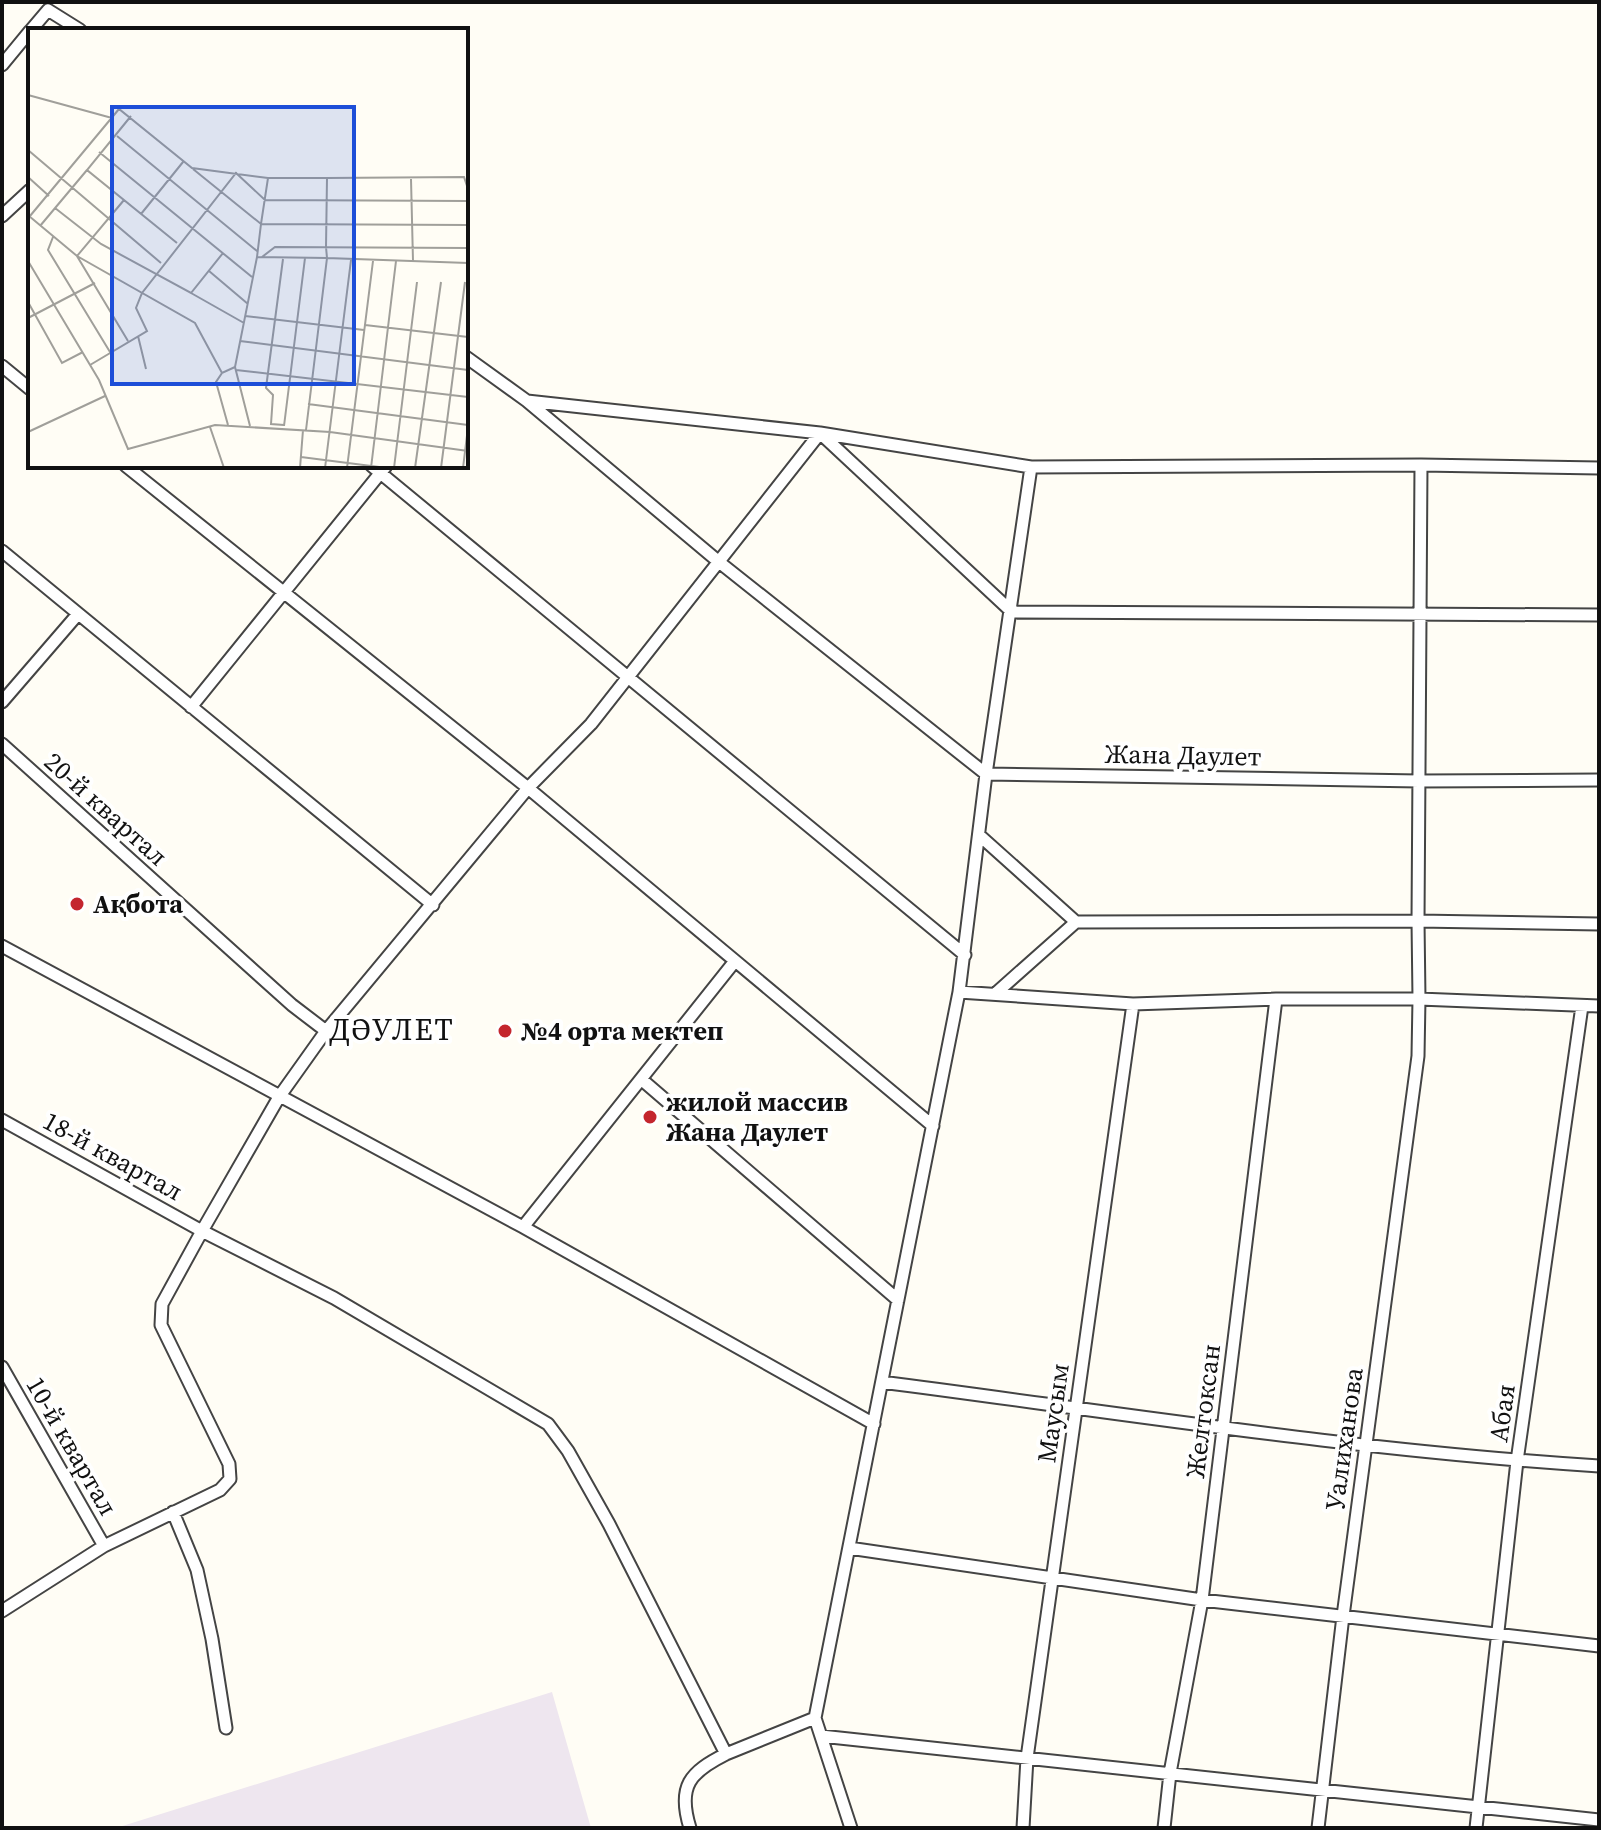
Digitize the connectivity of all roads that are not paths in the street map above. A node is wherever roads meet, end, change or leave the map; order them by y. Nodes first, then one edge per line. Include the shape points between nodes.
1 (33, 28) edge
2 (77, 28) edge
3 (28, 33) edge
4 (2, 65) edge
5 (28, 192) edge
6 (2, 216) edge
7 (468, 361) edge
8 (2, 366) edge
9 (28, 387) edge
10 (527, 401) junction
11 (820, 433) junction
12 (1421, 465) junction
13 (1031, 467) junction
14 (128, 468) edge
15 (379, 468) edge
16 (1599, 468) edge
17 (2, 551) edge
18 (719, 562) junction
19 (283, 592) junction
20 (1012, 612) junction
21 (1420, 613) junction
22 (78, 614) junction
23 (1599, 615) edge
24 (628, 677) junction
25 (2, 702) edge
26 (191, 707) junction
27 (2, 744) edge
28 (986, 774) junction
29 (1599, 780) edge
30 (1419, 781) junction
31 (528, 788) junction
32 (979, 835) junction
33 (433, 905) junction
34 (1418, 921) junction
35 (1076, 922) junction
36 (1599, 924) edge
37 (2, 946) edge
38 (965, 955) junction
39 (735, 961) junction
40 (959, 992) junction
41 (996, 993) junction
42 (1276, 999) junction
43 (1419, 999) junction
44 (1133, 1004) junction
45 (1582, 1006) junction
46 (1599, 1006) edge
47 (326, 1031) junction
48 (641, 1079) junction
49 (279, 1097) junction
50 (2, 1120) edge
51 (933, 1126) junction
52 (523, 1227) junction
53 (202, 1231) junction
54 (898, 1300) junction
55 (2, 1367) edge
56 (882, 1382) junction
57 (1076, 1407) junction
58 (874, 1424) junction
59 (1223, 1428) junction
60 (1366, 1443) junction
61 (1517, 1461) junction
62 (1599, 1466) edge
63 (173, 1512) junction
64 (104, 1546) junction
65 (849, 1548) junction
66 (1052, 1577) junction
67 (1202, 1600) junction
68 (2, 1611) edge
69 (1343, 1616) junction
70 (1497, 1634) junction
71 (1599, 1646) edge
72 (815, 1718) junction
73 (226, 1728) dead end
74 (821, 1736) junction
75 (726, 1754) junction
76 (1027, 1758) junction
77 (1170, 1773) junction
78 (1323, 1790) junction
79 (1478, 1806) junction
80 (1599, 1820) edge
81 (690, 1828) edge
82 (851, 1828) edge
83 (1023, 1828) edge
84 (1164, 1828) edge
85 (1318, 1828) edge
86 (1476, 1828) edge

1 - 2 street via 48,10
3 - 4 street
5 - 6 street
7 - 10 street
8 - 9 street
10 - 11 street
10 - 18 street
11 - 13 street
11 - 18 street
11 - 20 street
12 - 13 street
12 - 16 street
12 - 21 street, Уалиханова
13 - 20 street
14 - 19 street
15 - 19 street
15 - 24 street
17 - 22 street
18 - 24 street
18 - 28 street
19 - 26 street
19 - 31 street
20 - 21 street
20 - 28 street
21 - 23 street
21 - 30 street, Уалиханова
22 - 25 street
22 - 26 street
24 - 31 street
24 - 38 street
26 - 33 street
27 - 47 street, 20-й квартал
28 - 30 street, Жана Даулет
28 - 32 street
29 - 30 street, Жана Даулет
30 - 34 street, Уалиханова
31 - 33 street
31 - 39 street
32 - 35 street
32 - 38 street
33 - 47 street
34 - 35 street
34 - 36 street
34 - 43 street, Уалиханова
35 - 41 street
37 - 49 street
38 - 40 street
39 - 48 street
39 - 51 street
40 - 41 street
40 - 51 street
41 - 44 street
42 - 43 street
42 - 44 street
42 - 59 street, Желтоксан
43 - 45 street
43 - 60 street, Уалиханова via 1418,1056
44 - 57 street, Маусым
45 - 46 street
45 - 61 street, Абая
47 - 49 street
48 - 52 street
48 - 54 street
49 - 52 street
49 - 53 street
50 - 53 street, 18-й квартал
51 - 54 street
52 - 58 street
53 - 63 street via 162,1304 161,1325 229,1464 230,1479 220,1490
53 - 75 street, 18-й квартал via 334,1298 548,1424 609,1524
54 - 56 street
55 - 64 street, 10-й квартал
56 - 57 street
56 - 58 street
57 - 59 street
57 - 66 street, Маусым
58 - 65 street
59 - 60 street
59 - 67 street, Желтоксан
60 - 61 street
60 - 69 street, Уалиханова
61 - 62 street
61 - 70 street, Абая
63 - 64 street
63 - 73 street via 197,1570
64 - 68 street
65 - 66 street
65 - 72 street
66 - 67 street
66 - 76 street, Маусым
67 - 69 street
67 - 77 street, Желтоксан
69 - 70 street
69 - 78 street, Уалиханова
70 - 71 street
70 - 79 street, Абая
72 - 74 street
72 - 75 street
74 - 76 street
74 - 82 street
75 - 81 street via 690,1779 685,1795
76 - 77 street
76 - 83 street, Маусым
77 - 78 street
77 - 84 street, Желтоксан
78 - 79 street
78 - 85 street, Уалиханова
79 - 80 street
79 - 86 street, Абая

